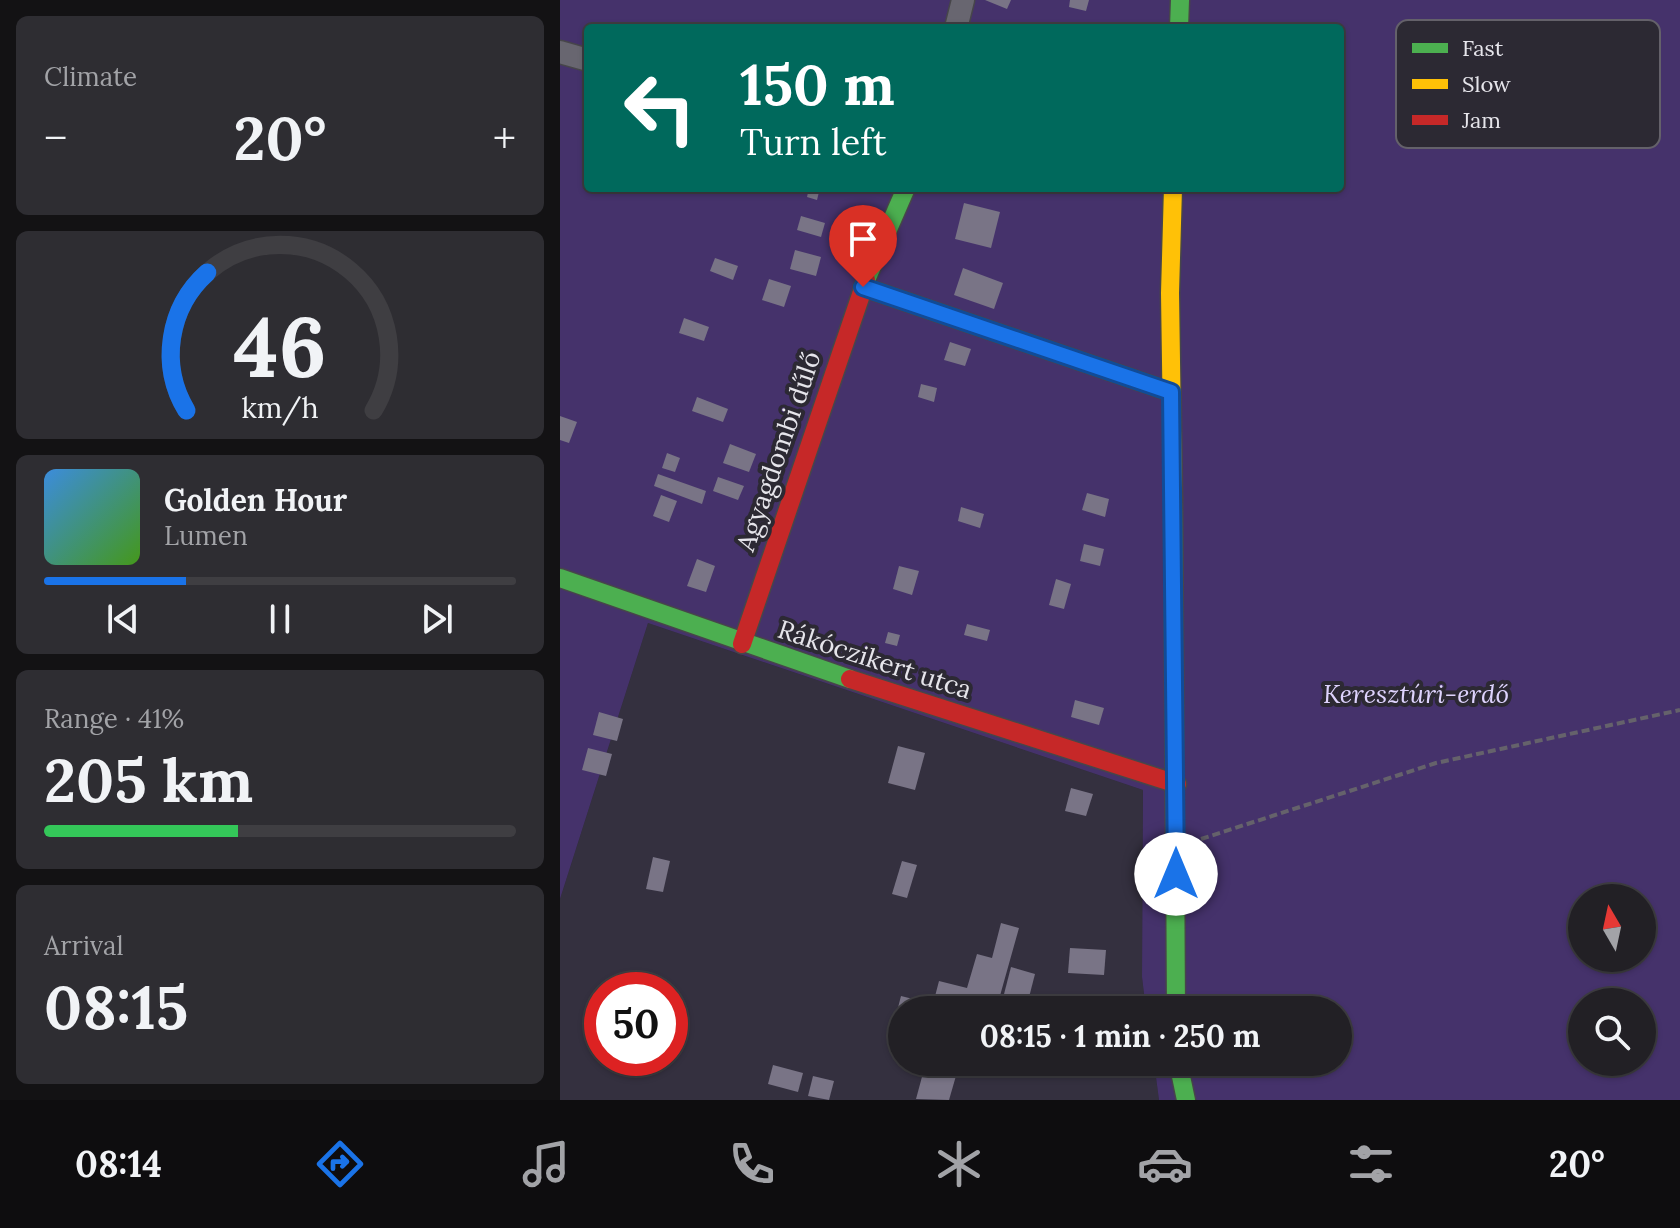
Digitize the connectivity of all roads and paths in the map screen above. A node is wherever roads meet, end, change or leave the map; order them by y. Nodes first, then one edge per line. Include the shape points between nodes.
1 (963, 0) edge
2 (1180, 0) edge
3 (957, 24) edge
4 (1179, 24) edge
5 (560, 52) edge
6 (584, 59) edge
7 (904, 192) edge
8 (1173, 192) edge
9 (863, 287) junction
10 (1171, 392) junction
11 (560, 578) edge
12 (742, 644) junction
13 (1680, 710) edge
14 (1177, 784) junction
15 (1176, 847) junction
16 (1176, 996) edge
17 (1181, 1076) edge
18 (1186, 1100) edge

1 - 3 street
2 - 4 street
5 - 6 street
7 - 9 street, Agyagdombi dűlő
8 - 10 street
9 - 10 street
9 - 12 street, Agyagdombi dűlő
10 - 14 street
11 - 12 street, Rákóczikert utca
12 - 14 street, Rákóczikert utca
13 - 15 path via 1436,763
14 - 15 street
15 - 16 street
17 - 18 street

